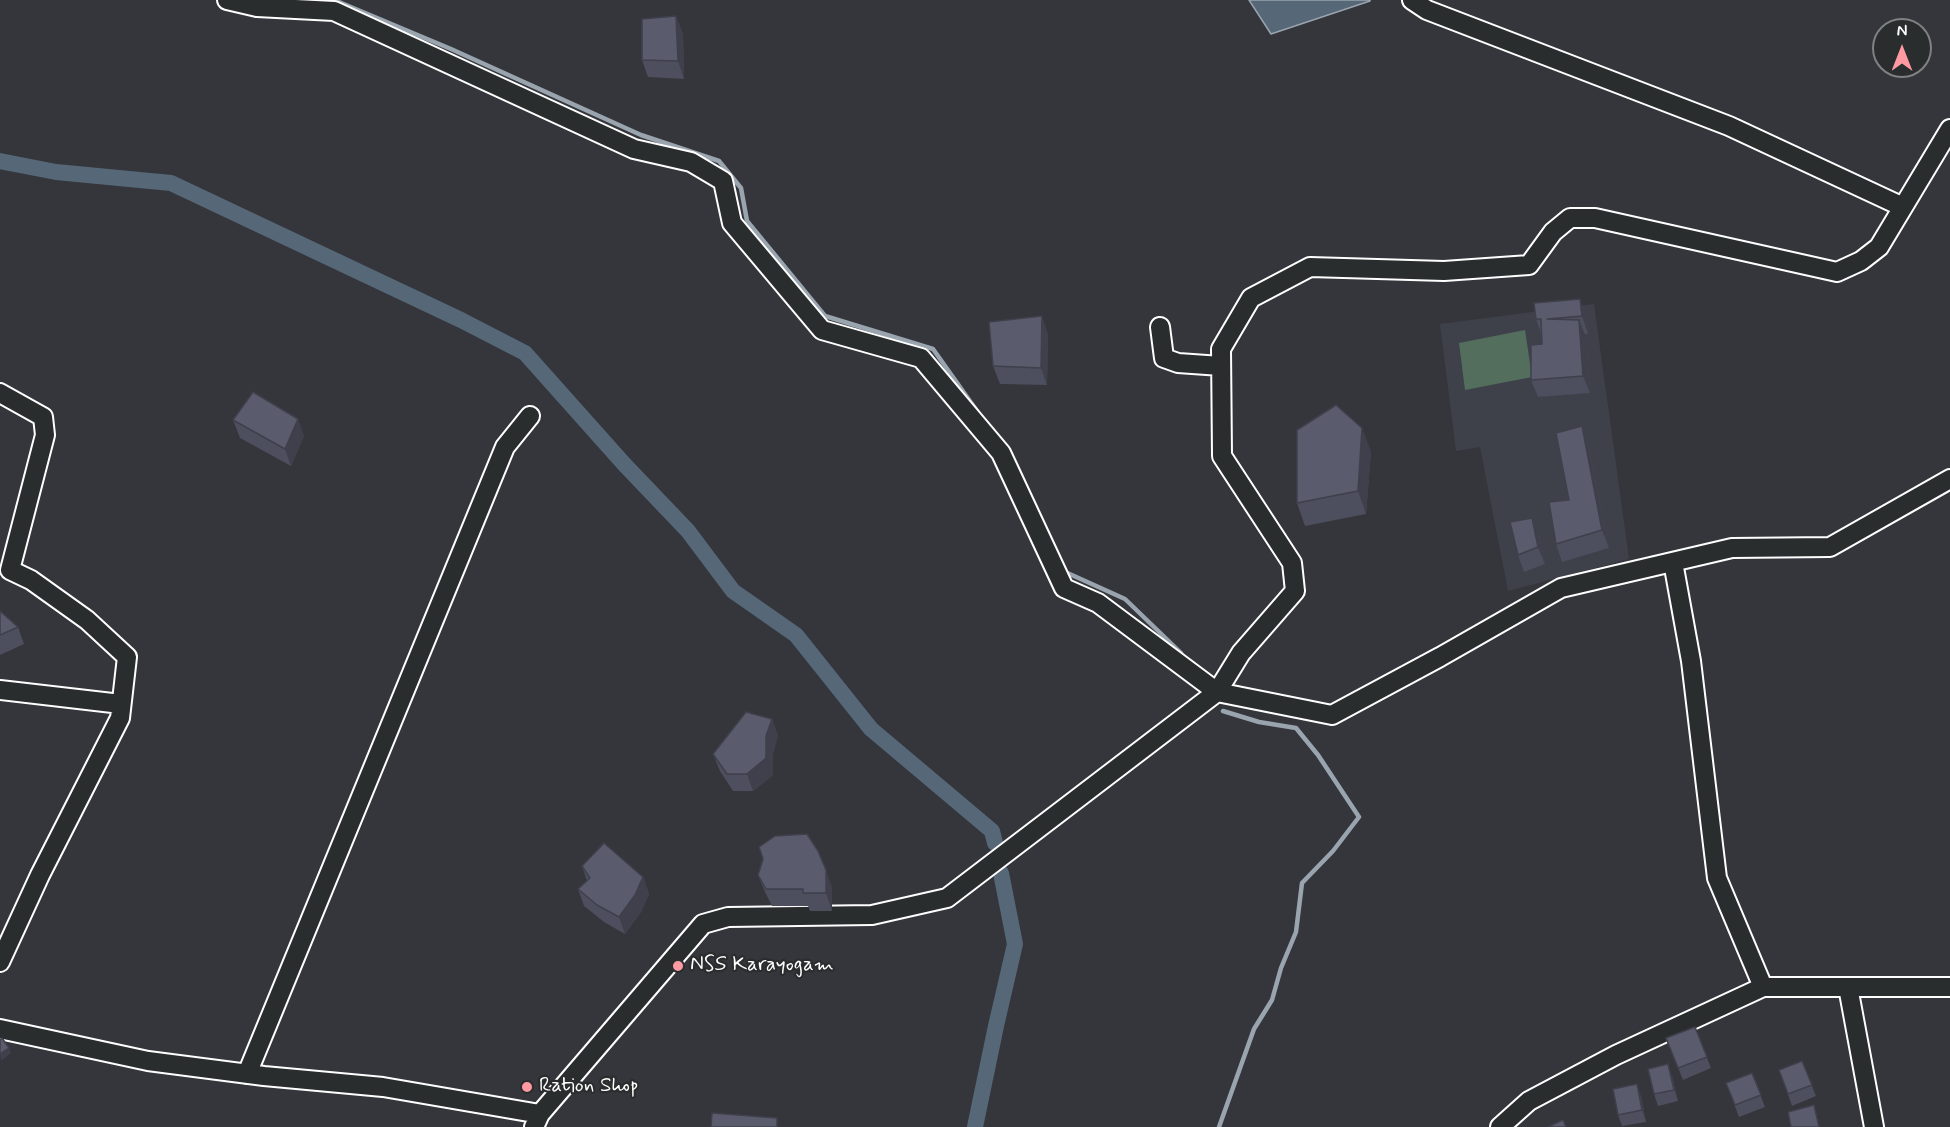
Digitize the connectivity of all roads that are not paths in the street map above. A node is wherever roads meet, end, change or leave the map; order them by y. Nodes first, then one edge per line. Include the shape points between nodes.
1 (227, 0) edge
2 (1412, 0) edge
3 (1950, 129) edge
4 (1903, 207) junction
5 (1160, 327) dead end
6 (1221, 366) junction
7 (0, 393) edge
8 (530, 416) dead end
9 (1950, 479) edge
10 (1673, 562) junction
11 (0, 690) edge
12 (1217, 692) junction
13 (122, 704) junction
14 (0, 962) edge
15 (1763, 987) junction
16 (1848, 987) junction
17 (1950, 987) edge
18 (0, 1029) edge
19 (247, 1074) junction
20 (537, 1120) edge
21 (1500, 1127) edge
22 (1874, 1127) edge

1 - 12 street via 257,7 334,11 634,149 691,162 723,181 732,223 822,330 921,357 1001,453 1064,588 1098,603
2 - 4 street via 1427,10 1729,126
3 - 4 street
4 - 6 street via 1879,247 1862,261 1837,272 1595,218 1570,218 1553,232 1529,265 1444,271 1310,267 1251,298 1221,349
5 - 6 street via 1164,358 1178,363
6 - 12 street via 1222,456 1292,563 1295,591 1241,652
7 - 13 street via 43,417 45,435 9,570 31,580 87,620 127,657
8 - 19 street via 505,447
9 - 10 street via 1830,547 1732,548
10 - 12 street via 1561,588 1332,715
10 - 15 street via 1691,661 1717,878
11 - 13 street
12 - 20 street via 947,898 872,915 728,917 703,924
13 - 14 street via 120,718
15 - 16 street
15 - 21 street via 1529,1101
16 - 17 street
16 - 22 street
18 - 19 street via 148,1061
19 - 20 street via 383,1087

